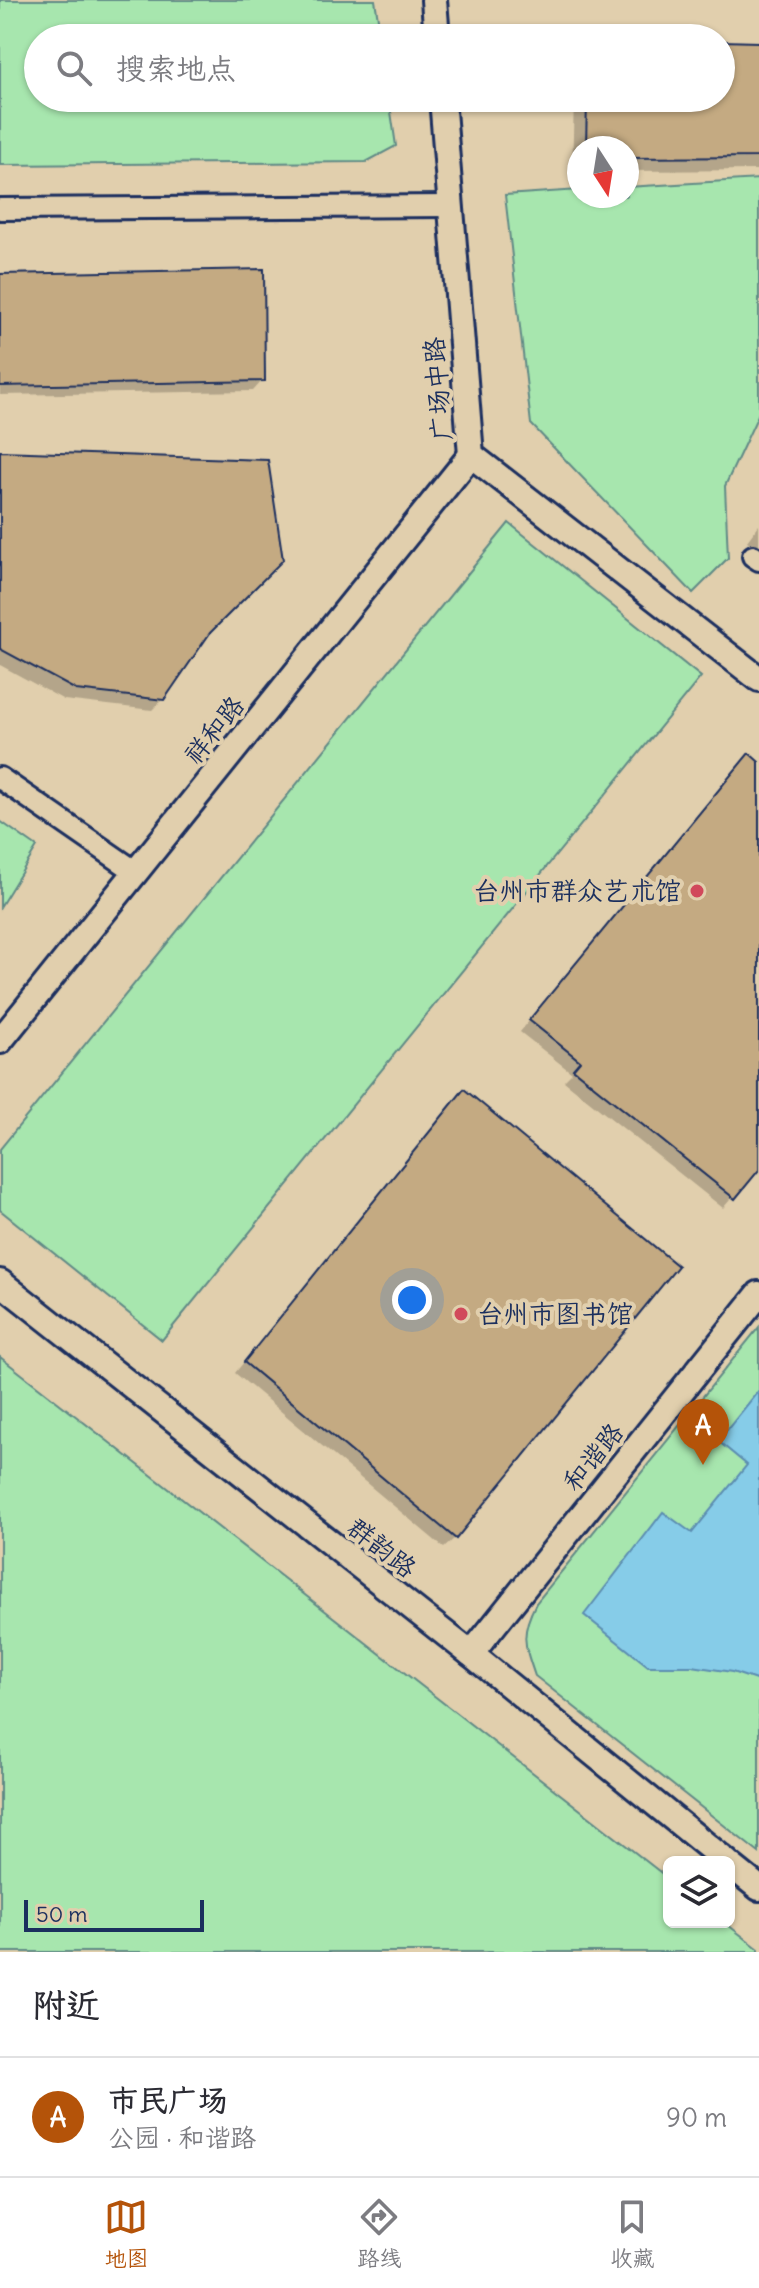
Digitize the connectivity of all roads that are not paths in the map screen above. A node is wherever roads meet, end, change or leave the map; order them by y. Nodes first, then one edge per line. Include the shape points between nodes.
1 (434, 0) edge
2 (436, 24) edge
3 (443, 112) edge
4 (451, 206) junction
5 (0, 209) edge
6 (471, 455) junction
7 (759, 679) edge
8 (0, 778) edge
9 (136, 872) junction
10 (0, 1041) edge
11 (0, 1282) edge
12 (759, 1294) edge
13 (471, 1654) junction
14 (719, 1856) edge
15 (735, 1869) edge
16 (759, 1888) edge

1 - 2 street
3 - 4 street, 广场中路
4 - 5 street
4 - 6 street, 广场中路
6 - 7 street, 广场中路
6 - 9 street, 祥和路
8 - 9 street
9 - 10 street, 祥和路
11 - 13 street, 群韵路
12 - 13 street, 和谐路
13 - 14 street, 群韵路
15 - 16 street, 群韵路

